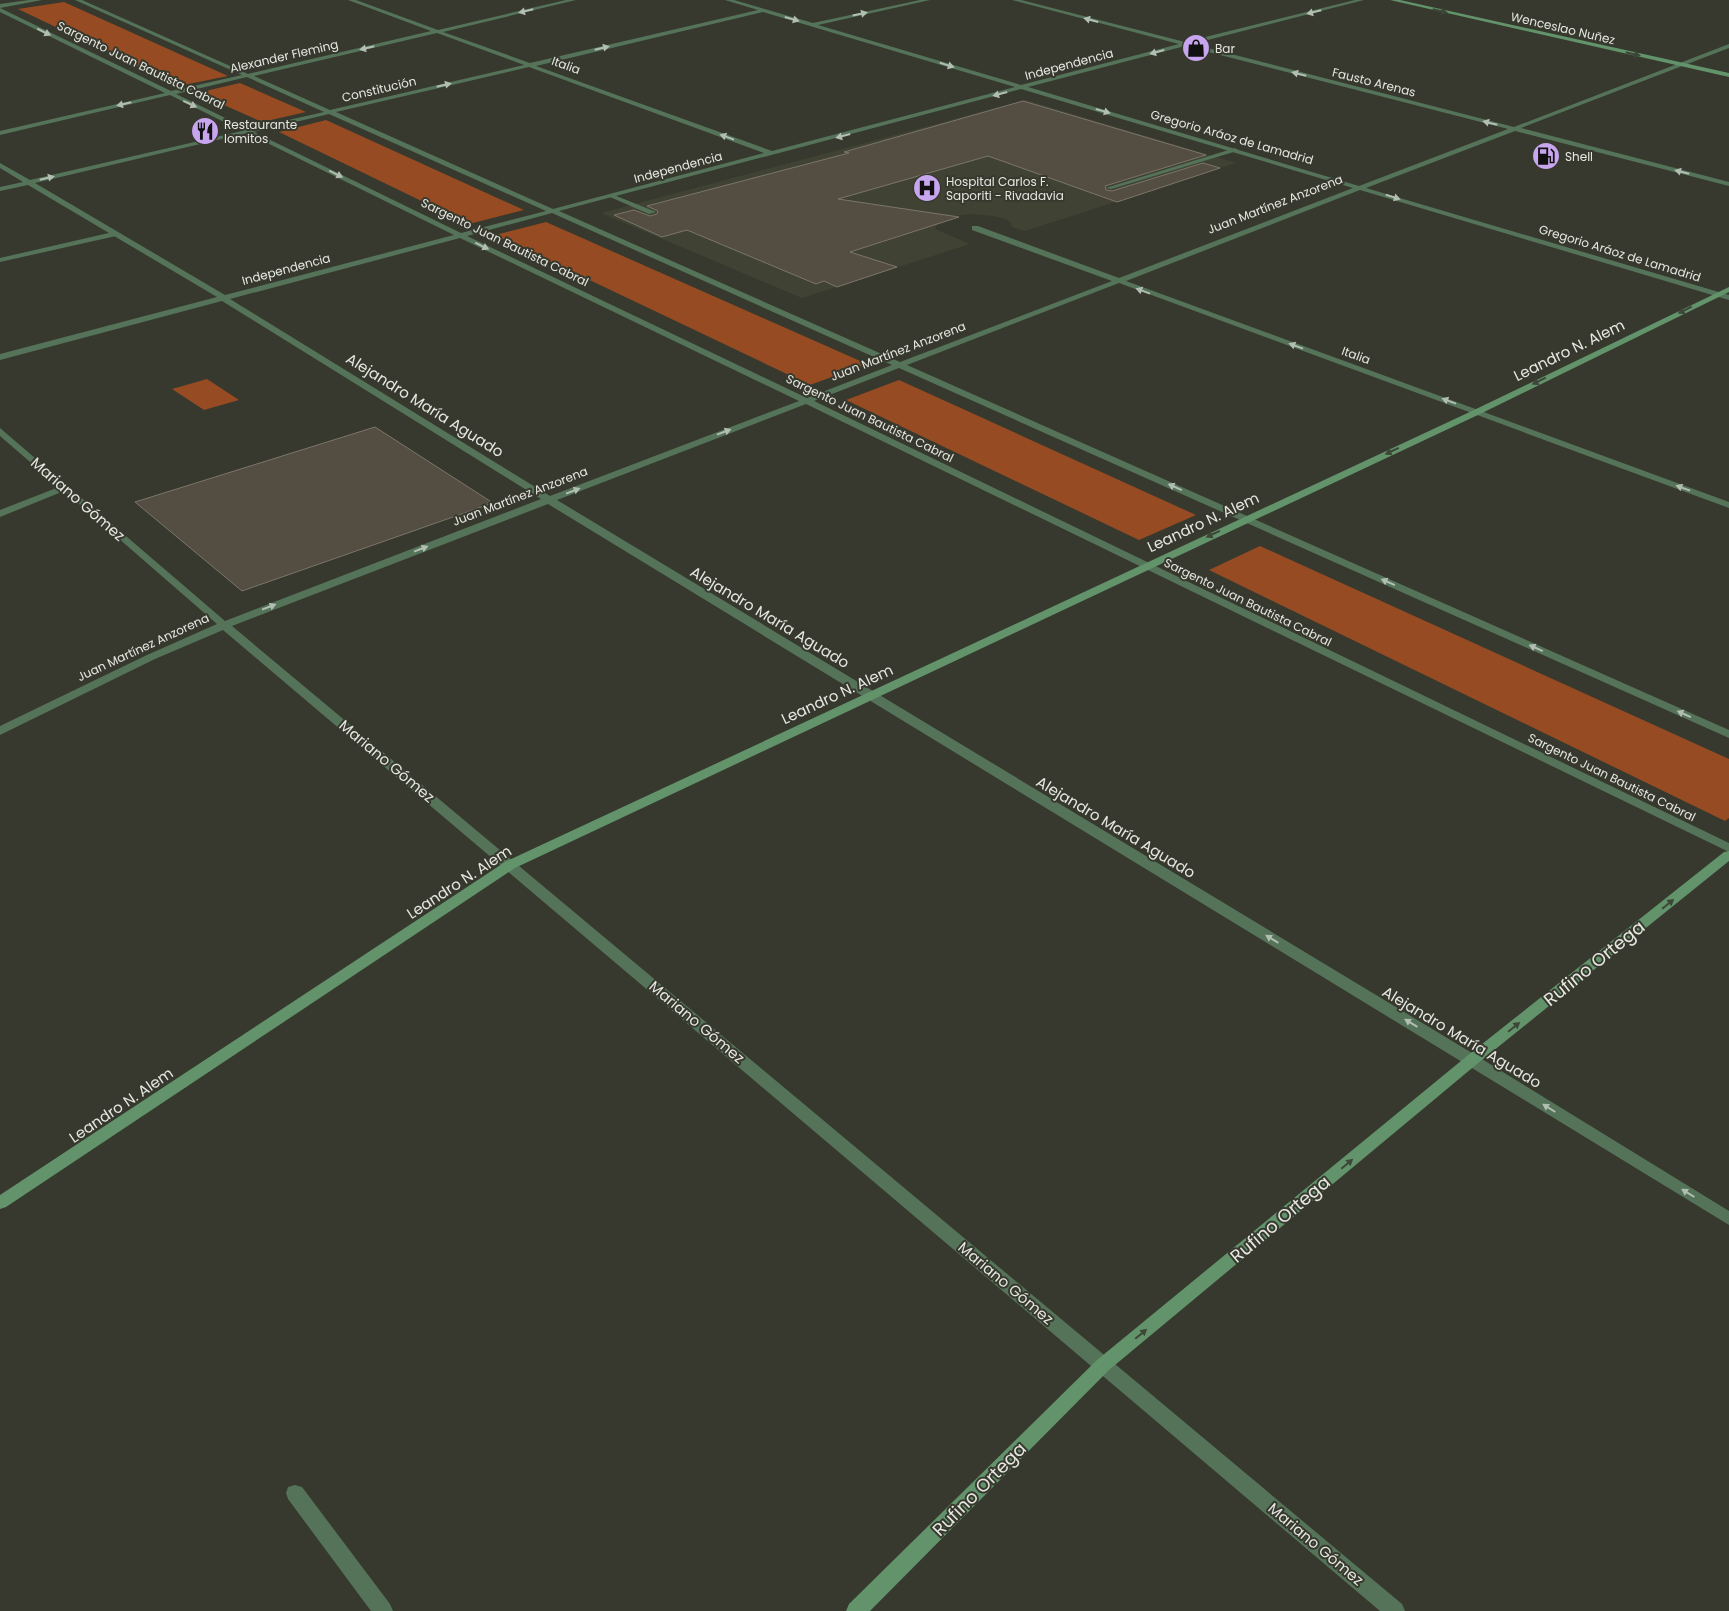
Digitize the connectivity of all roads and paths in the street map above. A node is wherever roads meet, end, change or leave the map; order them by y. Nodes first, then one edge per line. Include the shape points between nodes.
1 (39, 0) edge
2 (78, 0) edge
3 (351, 0) edge
4 (573, 0) edge
5 (728, 0) edge
6 (927, 0) edge
7 (1014, 0) edge
8 (1362, 0) edge
9 (1393, 0) edge
10 (0, 6) edge
11 (0, 10) edge
12 (764, 10) junction
13 (812, 25) junction
14 (437, 32) junction
15 (1185, 44) junction
16 (1729, 46) edge
17 (1680, 64) junction
18 (529, 65) junction
19 (249, 75) junction
20 (1729, 75) edge
21 (1024, 88) junction
22 (169, 94) junction
23 (331, 112) junction
24 (1512, 129) junction
25 (247, 131) junction
26 (0, 133) edge
27 (1235, 150) junction
28 (773, 154) junction
29 (0, 165) edge
30 (29, 183) junction
31 (1729, 184) edge
32 (1360, 186) junction
33 (1109, 188) dead end
34 (0, 190) edge
35 (612, 196) junction
36 (554, 211) junction
37 (652, 212) dead end
38 (975, 228) dead end
39 (113, 234) junction
40 (460, 235) junction
41 (0, 260) edge
42 (1115, 281) junction
43 (1729, 289) edge
44 (1723, 296) edge
45 (222, 297) junction
46 (0, 357) edge
47 (898, 366) junction
48 (807, 401) junction
49 (1477, 412) junction
50 (0, 431) edge
51 (64, 488) junction
52 (549, 500) junction
53 (1729, 505) edge
54 (0, 514) edge
55 (1246, 518) junction
56 (1145, 566) junction
57 (224, 625) junction
58 (869, 696) junction
59 (0, 731) edge
60 (1729, 734) edge
61 (1729, 848) edge
62 (1729, 855) edge
63 (510, 865) junction
64 (1472, 1060) junction
65 (0, 1203) edge
66 (1729, 1219) edge
67 (1103, 1365) junction
68 (295, 1493) dead end
69 (383, 1611) edge
70 (856, 1611) edge
71 (1395, 1611) edge

1 - 10 street
2 - 19 street
3 - 14 street, Italia
4 -> 14 street, Alexander Fleming
5 - 12 street, Gregorio Aráoz de Lamadrid
13 -> 6 street
15 -> 7 street, Fausto Arenas
8 -> 15 street, Independencia
9 -> 17 street, Wenceslao Nuñez
11 -> 22 street, Sargento Juan Bautista Cabral
12 -> 13 street, Gregorio Aráoz de Lamadrid
18 -> 12 street, Constitución
13 -> 21 street, Gregorio Aráoz de Lamadrid
14 - 18 street, Italia
14 -> 19 street, Alexander Fleming
15 -> 21 street, Independencia
24 -> 15 street, Fausto Arenas
16 - 17 street, Juan Martínez Anzorena
17 - 20 street, Wenceslao Nuñez
17 - 24 street, Juan Martínez Anzorena
23 -> 18 street, Constitución
28 -> 18 street, Italia
19 - 22 street, Alexander Fleming
19 - 23 street
21 -> 27 street, Gregorio Aráoz de Lamadrid
21 -> 28 street, Independencia
22 -> 25 street, Sargento Juan Bautista Cabral
22 -> 26 street, Alexander Fleming
23 - 25 street, Constitución
23 - 36 street
31 -> 24 street, Fausto Arenas
24 - 32 street, Juan Martínez Anzorena
30 -> 25 street, Constitución
25 -> 40 street, Sargento Juan Bautista Cabral
27 - 32 street, Gregorio Aráoz de Lamadrid
27 - 33 street
28 - 35 street, Independencia
29 - 30 street, Alejandro María Aguado
30 - 34 street, Constitución
30 - 39 street, Alejandro María Aguado
32 - 42 street, Juan Martínez Anzorena
32 -> 44 street, Gregorio Aráoz de Lamadrid
35 - 36 street, Independencia
35 - 37 street
36 - 40 street, Independencia
36 - 47 street
38 - 42 street, Italia
39 - 41 street
39 - 45 street, Alejandro María Aguado
40 - 45 street, Independencia
40 -> 48 street, Sargento Juan Bautista Cabral
42 - 47 street, Juan Martínez Anzorena
49 -> 42 street, Italia
43 - 44 street, Leandro N. Alem
44 -> 49 street, Leandro N. Alem
45 - 46 street, Independencia
45 - 52 street, Alejandro María Aguado
47 - 48 street, Juan Martínez Anzorena
55 -> 47 street
52 -> 48 street, Juan Martínez Anzorena
48 - 56 street, Sargento Juan Bautista Cabral
53 -> 49 street, Italia
49 -> 55 street, Leandro N. Alem
50 - 51 street, Mariano Gómez
51 - 54 street
51 - 57 street, Mariano Gómez
57 -> 52 street, Juan Martínez Anzorena
52 - 58 street, Alejandro María Aguado
55 -> 56 street, Leandro N. Alem
60 -> 55 street
56 - 58 street, Leandro N. Alem
56 - 61 street, Sargento Juan Bautista Cabral
57 - 59 street, Juan Martínez Anzorena
57 - 63 street, Mariano Gómez
58 - 63 street, Leandro N. Alem
64 -> 58 street, Alejandro María Aguado
64 -> 62 street, Rufino Ortega
63 - 65 street, Leandro N. Alem
63 - 67 street, Mariano Gómez
66 -> 64 street, Alejandro María Aguado
67 -> 64 street, Rufino Ortega
67 - 70 street, Rufino Ortega
67 - 71 street, Mariano Gómez
68 - 69 street

